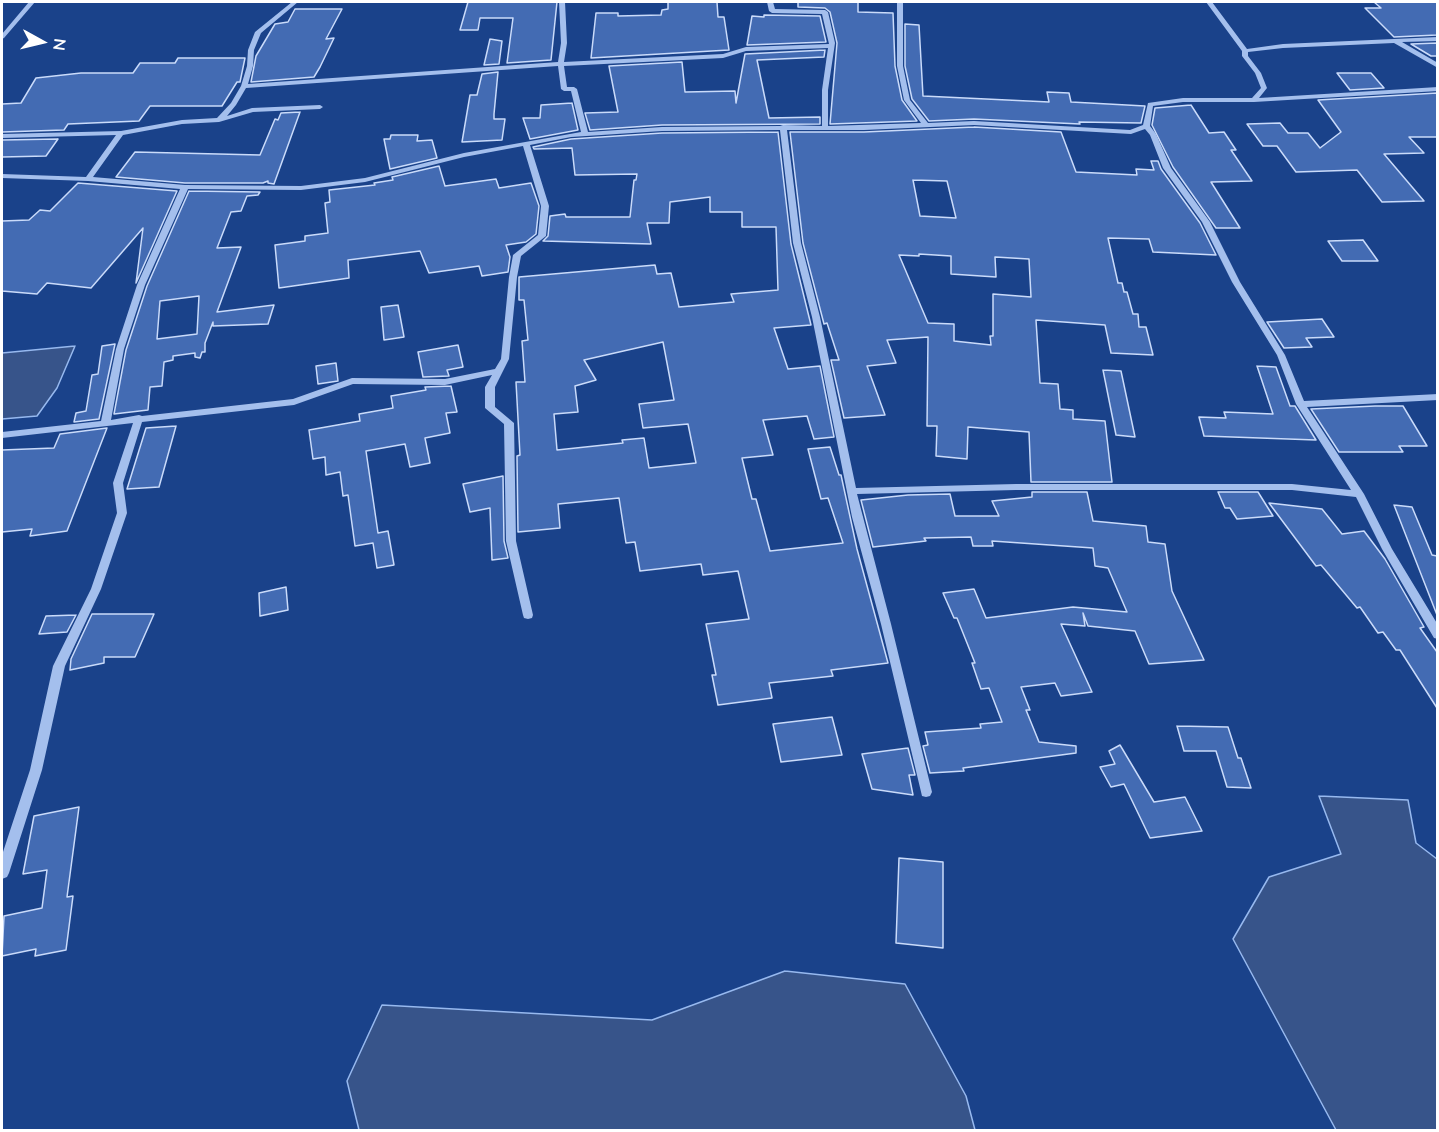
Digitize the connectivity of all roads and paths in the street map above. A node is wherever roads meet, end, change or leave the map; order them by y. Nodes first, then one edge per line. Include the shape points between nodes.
1 (32, 2) edge
2 (296, 2) edge
3 (562, 2) edge
4 (770, 2) edge
5 (900, 2) edge
6 (1209, 2) edge
7 (2, 37) edge
8 (1437, 39) edge
9 (1395, 41) junction
10 (831, 46) junction
11 (1245, 51) junction
12 (561, 64) junction
13 (1437, 66) edge
14 (244, 86) junction
15 (1437, 89) edge
16 (1254, 100) junction
17 (320, 107) dead end
18 (219, 120) junction
19 (926, 125) junction
20 (1146, 126) junction
21 (783, 127) junction
22 (825, 127) junction
23 (121, 133) junction
24 (585, 134) junction
25 (2, 136) edge
26 (526, 143) junction
27 (2, 176) edge
28 (88, 179) junction
29 (185, 187) junction
30 (498, 371) junction
31 (1437, 397) edge
32 (1301, 404) junction
33 (140, 418) junction
34 (106, 421) junction
35 (2, 435) edge
36 (852, 491) junction
37 (1359, 494) junction
38 (528, 615) dead end
39 (1437, 635) edge
40 (926, 792) dead end
41 (2, 873) edge

1 - 7 street
2 - 14 street via 258,32
3 - 12 street
4 - 10 street via 772,11 825,12
5 - 19 street via 900,66 907,100
6 - 11 street
8 - 9 street
9 - 11 street
9 - 13 street
10 - 12 street
10 - 22 street
11 - 16 street via 1264,88
12 - 14 street
12 - 24 street via 564,89 574,88
14 - 18 street
15 - 16 street
16 - 20 street via 1150,104
17 - 18 street via 252,110
18 - 23 street
19 - 20 street via 974,123 1131,132
19 - 22 street
20 - 32 street via 1167,168 1206,222 1236,282 1281,356
21 - 22 street
21 - 24 street
21 - 36 street via 797,243
23 - 25 street
23 - 28 street
24 - 26 street
26 - 29 street via 365,180 301,188
26 - 30 street via 545,206 542,236 518,255 505,359
27 - 28 street
28 - 29 street
29 - 34 street via 141,285 120,349
30 - 33 street via 445,382 352,381 294,402
30 - 38 street via 490,387 490,408 509,423 511,541
31 - 32 street
32 - 37 street
33 - 34 street
33 - 41 street via 118,483 122,513 96,589 58,666 36,770
34 - 35 street
36 - 37 street via 1200,487 1292,488
36 - 40 street
37 - 39 street

